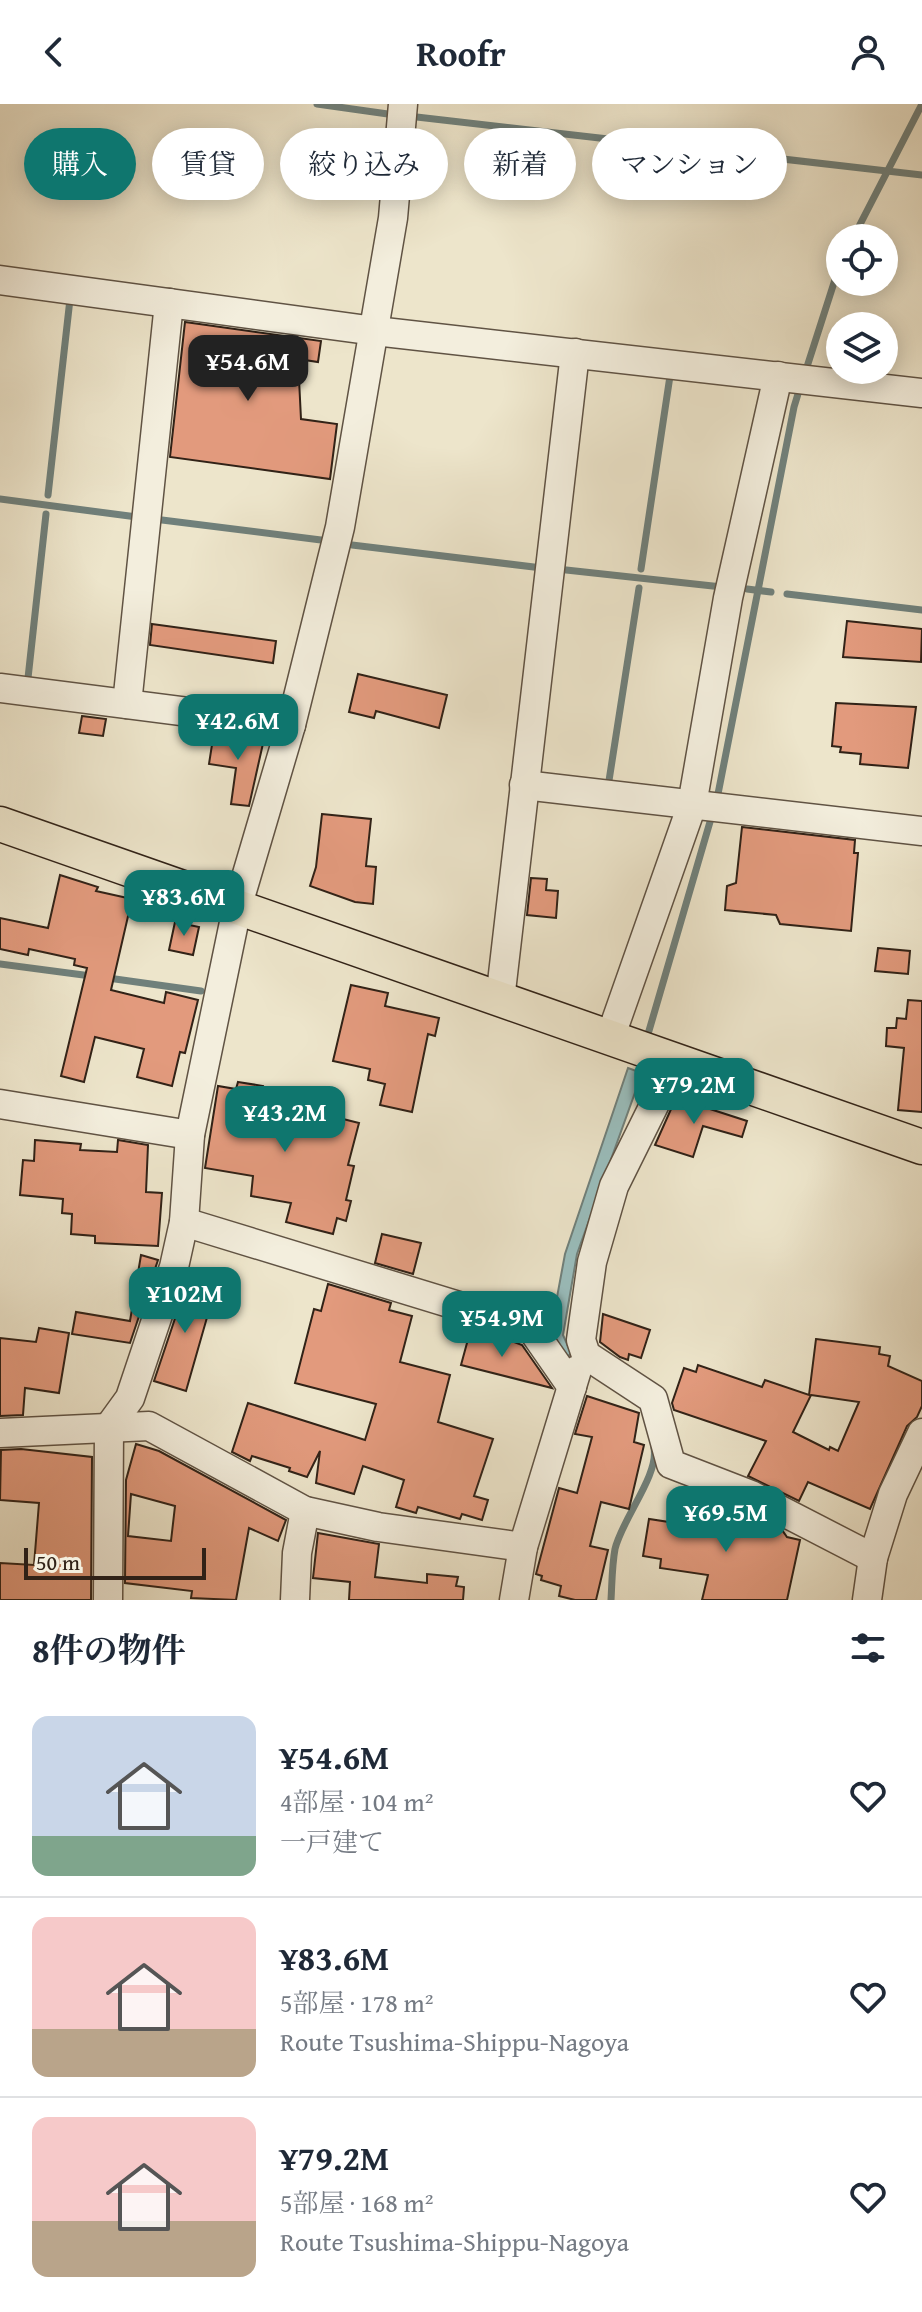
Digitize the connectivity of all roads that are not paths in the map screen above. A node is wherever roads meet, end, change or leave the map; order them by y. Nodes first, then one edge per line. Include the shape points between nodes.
1 (402, 110) edge
2 (0, 280) edge
3 (169, 303) junction
4 (375, 331) junction
5 (575, 353) junction
6 (794, 378) junction
7 (922, 393) edge
8 (0, 688) edge
9 (127, 704) junction
10 (291, 725) junction
11 (524, 785) junction
12 (705, 806) junction
13 (0, 824) edge
14 (922, 831) edge
15 (237, 908) junction
16 (500, 1000) junction
17 (641, 1049) junction
18 (0, 1104) edge
19 (190, 1135) junction
20 (922, 1147) edge
21 (184, 1222) junction
22 (580, 1368) junction
23 (109, 1427) junction
24 (0, 1433) edge
25 (922, 1433) edge
26 (305, 1511) junction
27 (523, 1547) junction
28 (873, 1558) junction
29 (108, 1600) edge
30 (295, 1600) edge
31 (514, 1600) edge
32 (867, 1600) edge

1 - 4 street via 393,218
2 - 3 street
3 - 4 street
3 - 9 street
4 - 5 street
4 - 10 street via 340,527
5 - 6 street
5 - 11 street
6 - 7 street
6 - 12 street via 728,598
8 - 9 street
9 - 10 street
10 - 15 street
11 - 12 street
11 - 16 street
12 - 14 street
12 - 17 street
13 - 15 main road
15 - 16 main road
15 - 19 street
16 - 17 main road
17 - 20 main road
17 - 22 street via 614,1186 592,1262
18 - 19 street
19 - 21 street
21 - 22 street via 531,1328
21 - 23 street via 130,1398
22 - 27 street
22 - 28 street via 653,1399 671,1464 751,1495
23 - 24 street
23 - 26 street via 149,1426
23 - 29 street
25 - 28 street via 893,1494
26 - 27 street
26 - 30 street
27 - 31 street
28 - 32 street

